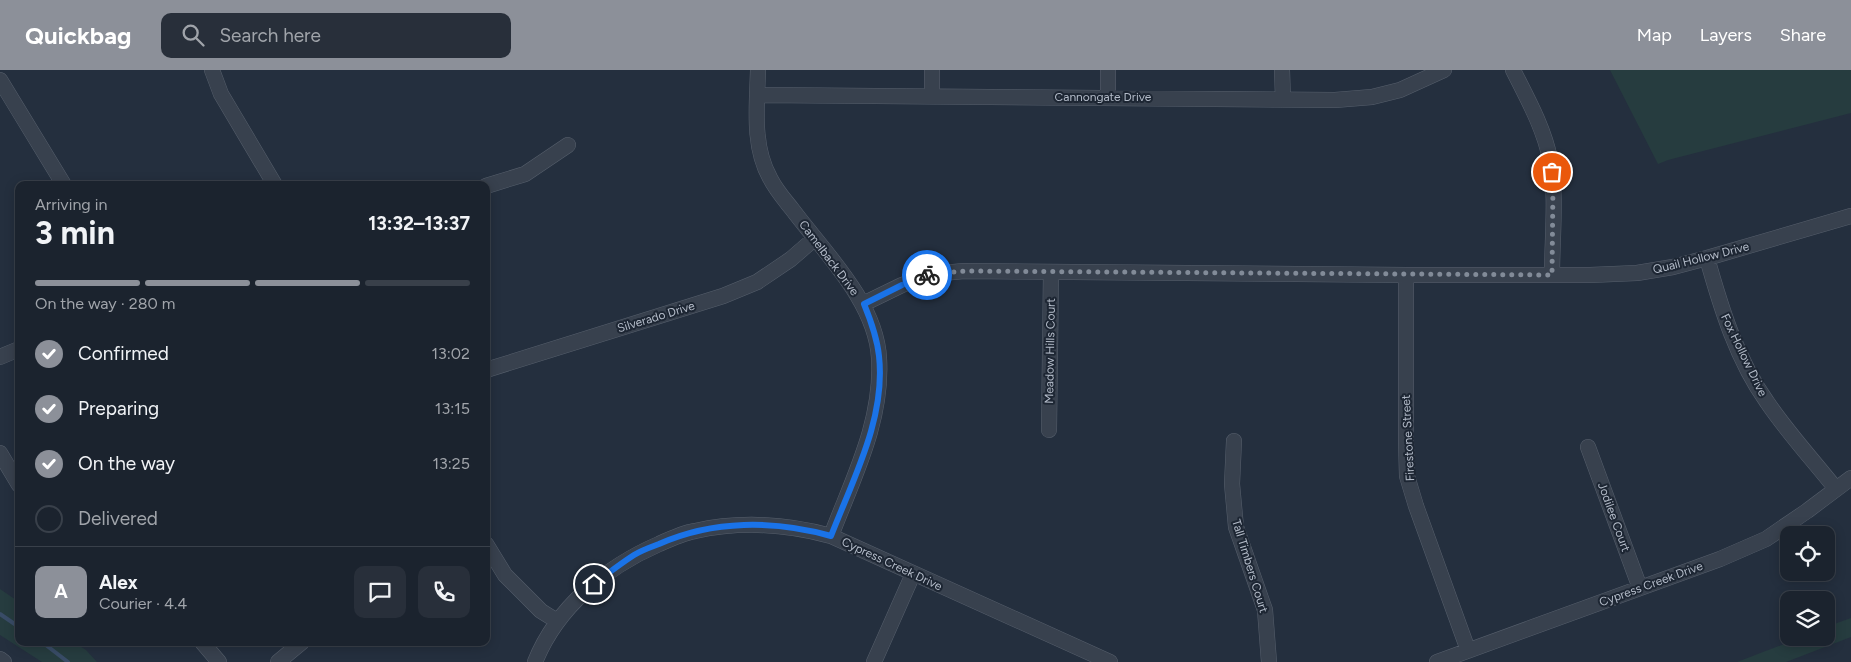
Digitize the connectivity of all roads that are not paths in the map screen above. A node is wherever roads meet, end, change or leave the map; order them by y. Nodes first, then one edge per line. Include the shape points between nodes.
1 (212, 70) edge
2 (758, 70) edge
3 (932, 70) edge
4 (1108, 70) edge
5 (1282, 70) edge
6 (1444, 70) edge
7 (1513, 70) edge
8 (0, 80) edge
9 (757, 95) junction
10 (932, 96) junction
11 (1108, 97) junction
12 (1283, 99) junction
13 (568, 145) dead end
14 (62, 181) edge
15 (272, 181) edge
16 (490, 185) edge
17 (1851, 216) edge
18 (814, 239) junction
19 (1706, 258) junction
20 (1051, 272) junction
21 (1406, 275) junction
22 (1552, 275) junction
23 (864, 304) junction
24 (15, 350) edge
25 (0, 356) edge
26 (490, 369) edge
27 (1049, 430) dead end
28 (1234, 441) dead end
29 (1588, 447) dead end
30 (0, 454) edge
31 (1851, 478) edge
32 (15, 479) edge
33 (1836, 489) junction
34 (831, 536) junction
35 (490, 551) edge
36 (913, 574) junction
37 (1640, 588) junction
38 (558, 621) junction
39 (205, 646) edge
40 (297, 646) edge
41 (1468, 650) junction
42 (0, 659) edge
43 (4, 662) edge
44 (219, 662) edge
45 (278, 662) edge
46 (535, 662) edge
47 (874, 662) edge
48 (1110, 662) edge
49 (1269, 662) edge
50 (1437, 662) edge

1 - 15 street via 221,94
2 - 9 street, Camelback Drive
3 - 10 street
4 - 11 street
5 - 12 street
6 - 12 street, Cannongate Drive via 1400,90 1372,97
7 - 22 street via 1542,132 1550,159 1553,184
8 - 14 street
9 - 10 street, Cannongate Drive
9 - 18 street, Camelback Drive via 758,143 769,178
10 - 11 street, Cannongate Drive
11 - 12 street, Cannongate Drive
13 - 16 street via 525,174
17 - 19 street, Quail Hollow Drive
18 - 23 street, Camelback Drive
18 - 26 street, Silverado Drive via 757,282 723,296
19 - 22 street, Quail Hollow Drive via 1636,273
19 - 33 street, Fox Hollow Drive via 1729,328 1761,392
20 - 21 street, Quail Hollow Drive
20 - 23 street, Quail Hollow Drive via 932,274
20 - 27 street, Meadow Hills Court
21 - 22 street, Quail Hollow Drive
21 - 41 street, Firestone Street via 1407,476
23 - 34 street, Camelback Drive via 874,328 879,356 877,403 872,431
24 - 25 street
28 - 49 street, Tall Timbers Court via 1232,484 1236,527 1265,610
29 - 37 street, Jodilee Court
30 - 32 street
31 - 33 street, Cypress Creek Drive
33 - 37 street, Cypress Creek Drive via 1766,538 1720,559
34 - 36 street, Cypress Creek Drive
34 - 38 street, Cypress Creek Drive via 770,525 693,531 636,554 581,594
35 - 38 street via 505,575 540,611
36 - 47 street
36 - 48 street, Cypress Creek Drive
37 - 41 street, Cypress Creek Drive
38 - 46 street, Cypress Creek Drive
39 - 44 street
40 - 45 street
41 - 50 street, Cypress Creek Drive
42 - 43 street

